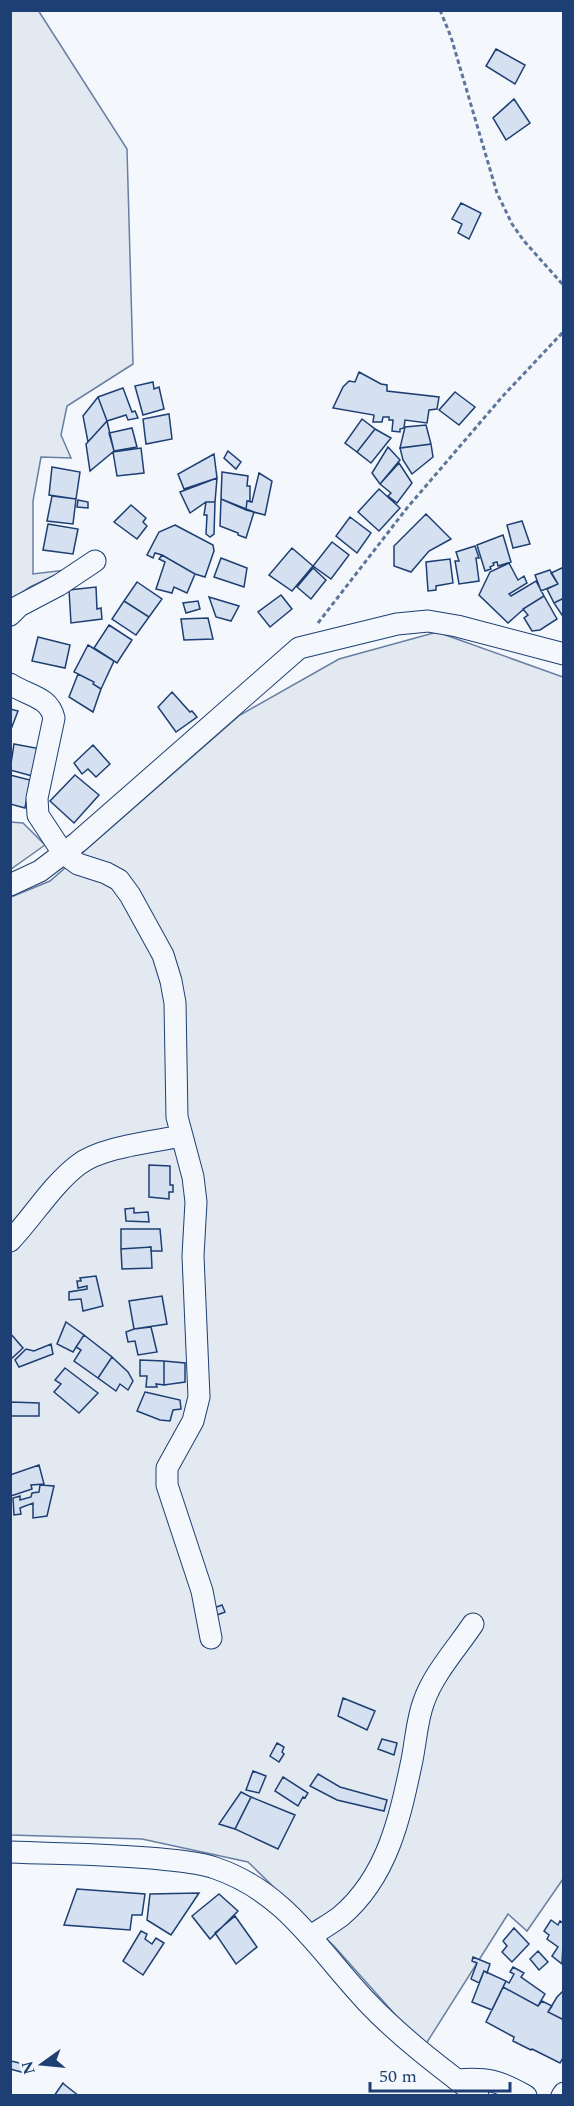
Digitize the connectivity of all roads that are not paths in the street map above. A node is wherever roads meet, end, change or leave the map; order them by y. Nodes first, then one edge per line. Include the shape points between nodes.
1 (95, 561) dead end
2 (10, 615) edge
3 (564, 654) edge
4 (10, 684) edge
5 (63, 853) junction
6 (10, 885) edge
7 (181, 1136) junction
8 (10, 1242) edge
9 (473, 1623) dead end
10 (211, 1638) dead end
11 (10, 1852) edge
12 (311, 1936) junction
13 (453, 2076) junction
14 (478, 2096) edge
15 (526, 2096) edge

1 - 2 street
3 - 5 street via 428,621 397,624 299,648
4 - 5 street via 51,708 54,718 37,798 38,815
5 - 6 street via 40,871
5 - 7 street via 78,864 119,880 163,955 175,1004 175,1097
7 - 8 street via 125,1147 80,1163 48,1194
7 - 10 street via 196,1202 193,1256 199,1396 193,1421 167,1468 167,1485 202,1592
9 - 12 street via 424,1702 400,1816 375,1878 341,1916
11 - 12 street via 143,1857 213,1867 243,1879 269,1896
12 - 13 street via 367,2002
13 - 14 street
13 - 15 street via 496,2080

